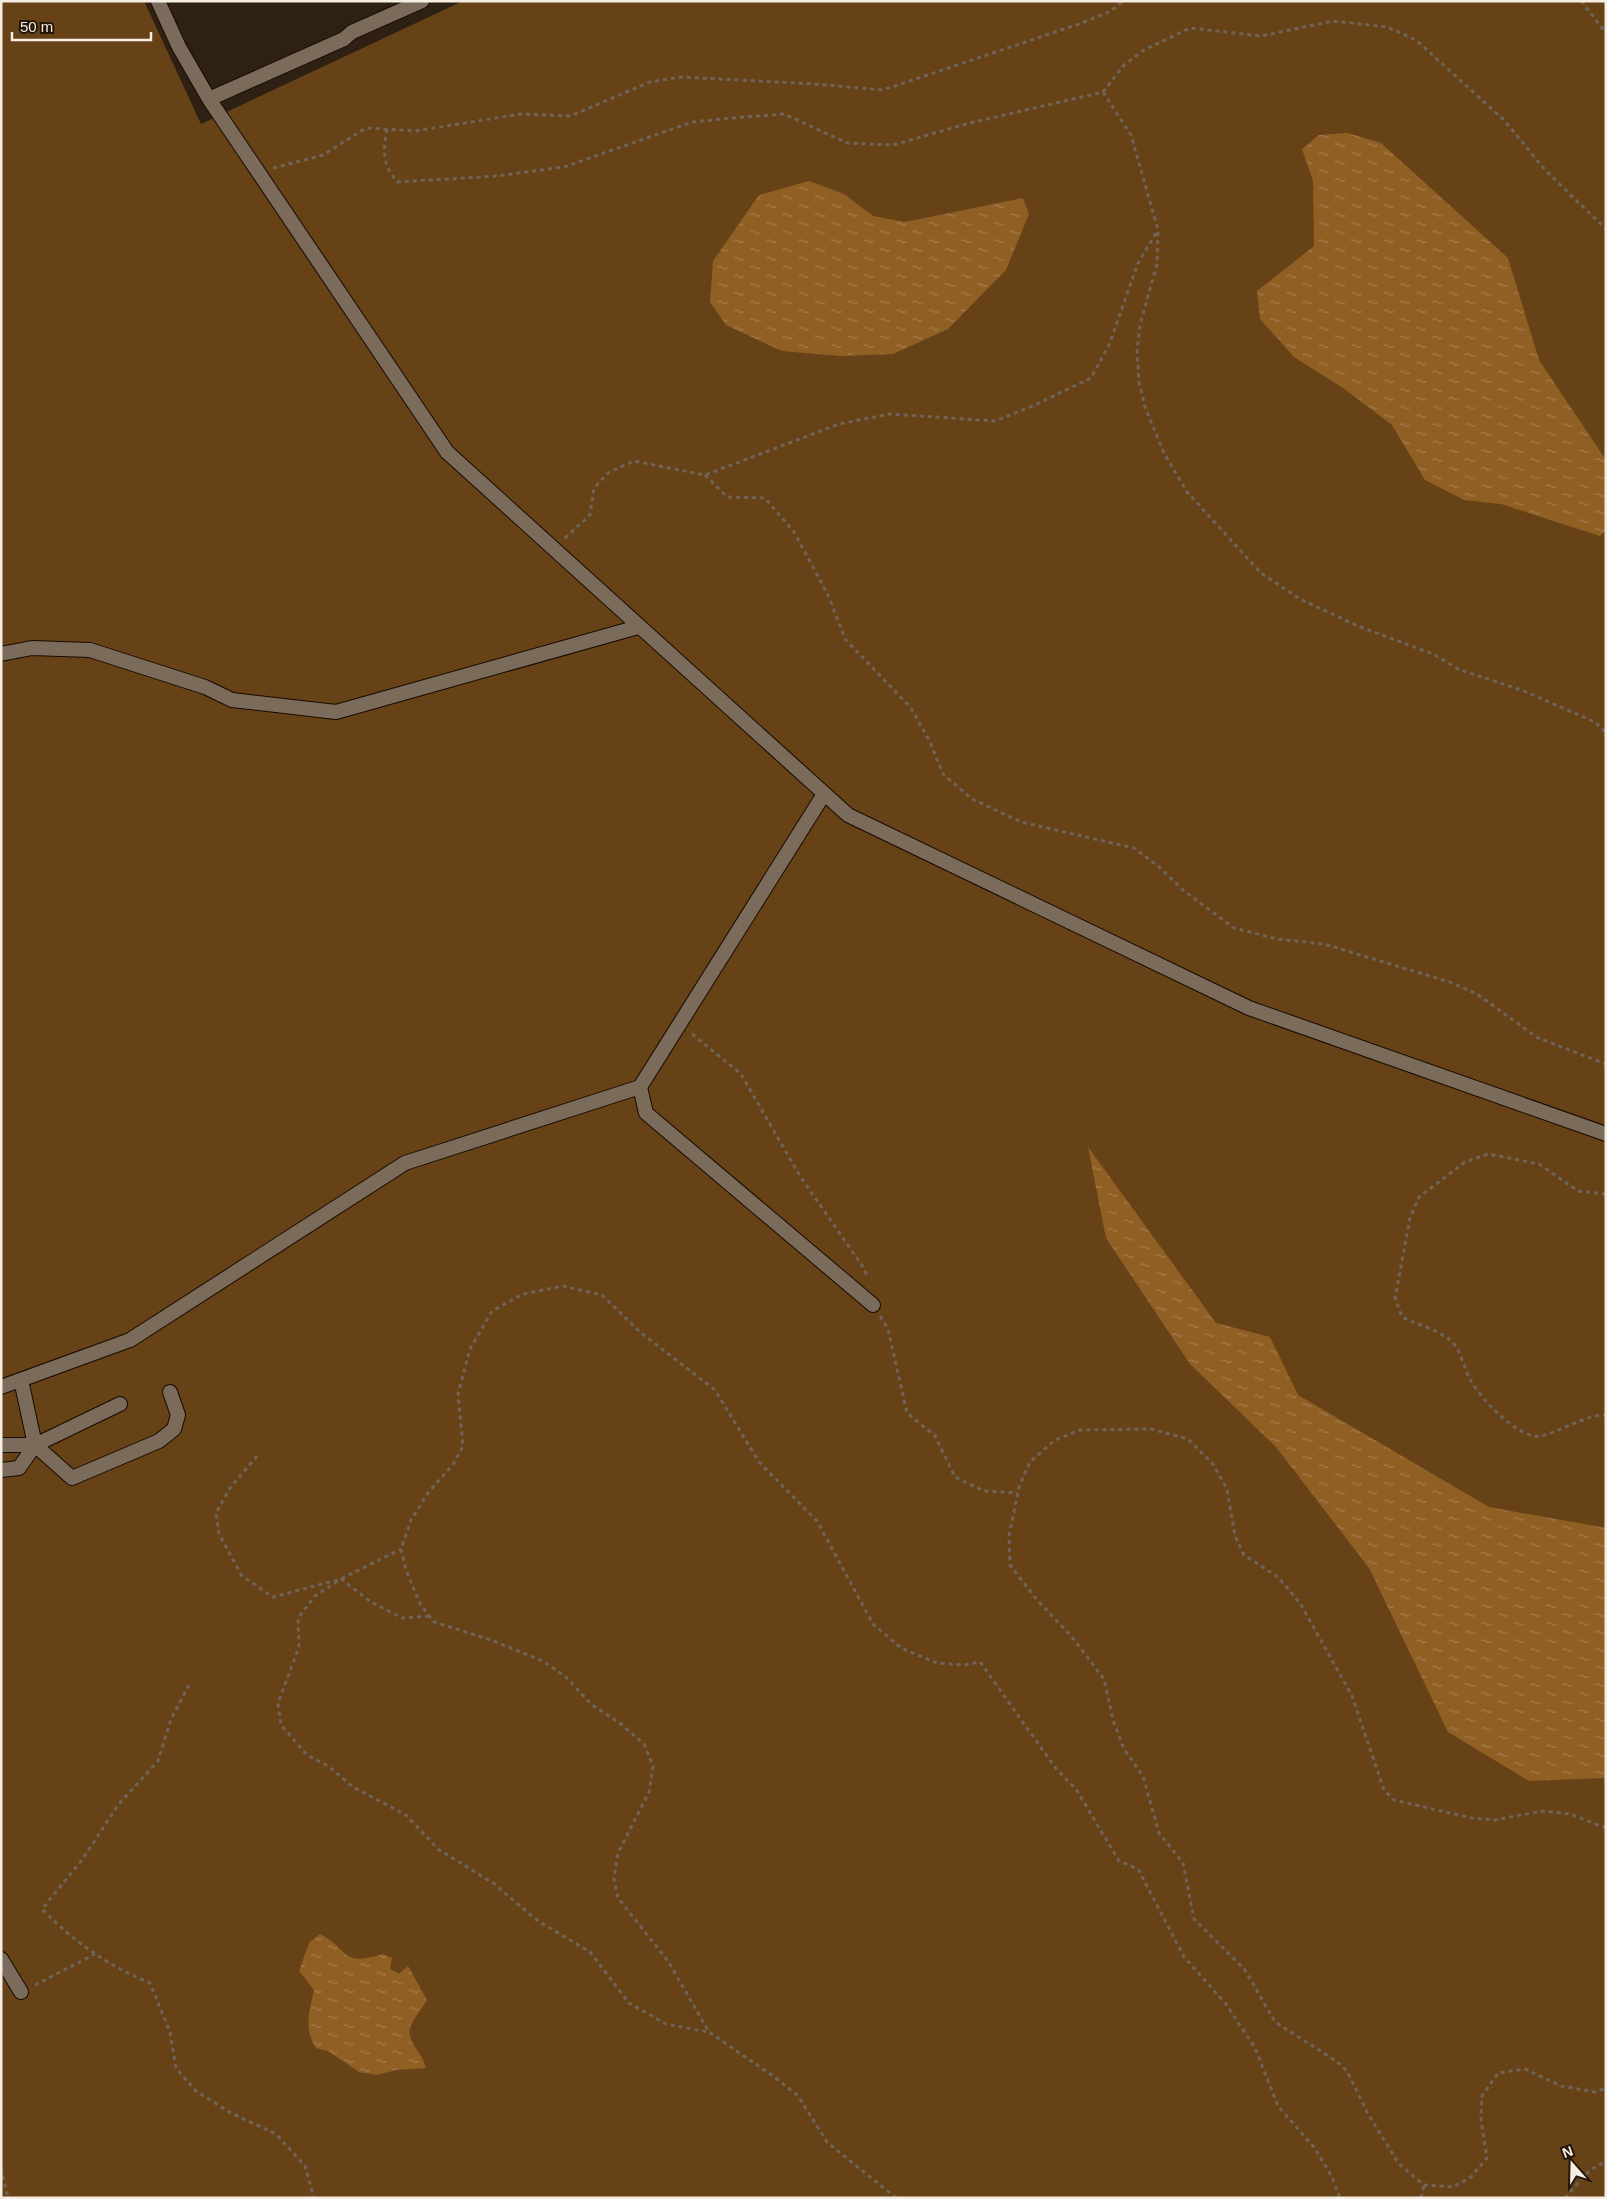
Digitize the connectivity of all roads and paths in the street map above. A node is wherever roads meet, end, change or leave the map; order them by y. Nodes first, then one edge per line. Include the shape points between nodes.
1 (158, 1) edge
2 (422, 1) edge
3 (1123, 1) edge
4 (1581, 1) edge
5 (1606, 33) edge
6 (1103, 92) junction
7 (209, 99) junction
8 (387, 129) junction
9 (258, 172) junction
10 (1606, 229) edge
11 (1158, 230) junction
12 (705, 475) junction
13 (553, 550) junction
14 (638, 627) junction
15 (1, 654) edge
16 (1606, 733) edge
17 (824, 794) junction
18 (680, 1024) junction
19 (1606, 1064) edge
20 (640, 1087) junction
21 (1606, 1134) edge
22 (1606, 1194) edge
23 (873, 1305) junction
24 (21, 1380) junction
25 (1, 1387) edge
26 (170, 1392) dead end
27 (120, 1404) dead end
28 (1606, 1415) edge
29 (1, 1445) edge
30 (35, 1445) junction
31 (257, 1456) dead end
32 (1, 1470) edge
33 (1017, 1494) junction
34 (401, 1549) junction
35 (341, 1579) junction
36 (430, 1616) junction
37 (189, 1685) dead end
38 (1606, 1828) edge
39 (95, 1954) junction
40 (1, 1958) edge
41 (21, 1992) joint
42 (709, 2032) junction
43 (1606, 2088) edge
44 (1606, 2162) edge
45 (1, 2168) edge
46 (1424, 2185) junction
47 (8, 2198) edge
48 (314, 2198) edge
49 (896, 2198) edge
50 (1340, 2198) edge
51 (1420, 2198) edge
52 (1565, 2198) edge

1 - 7 street via 179,47
2 - 7 street via 352,32 344,40
3 - 8 path via 1111,11 1082,23 883,90 680,77 650,82 570,116 521,114 415,131
4 - 5 path
6 - 8 path via 893,145 847,143 784,114 732,118 692,122 564,167 426,182 397,182 386,168
6 - 10 path via 1124,65 1144,50 1190,28 1261,36 1333,21 1387,27 1416,40 1504,120 1546,171
6 - 11 path via 1131,136
7 - 9 street
8 - 9 path via 366,128 324,155
9 - 13 street via 447,452
11 - 12 path via 1138,264 1109,345 1091,378 995,421 890,414 839,424
11 - 16 path via 1157,264 1140,325 1137,351 1139,382 1145,407 1164,454 1187,492 1261,573 1300,599 1358,626 1433,654 1458,669 1524,691 1594,722
12 - 13 path via 634,461 609,472 594,488 590,515
12 - 19 path via 727,497 765,498 794,532 829,597 845,639 911,708 943,774 972,799 1021,822 1134,848 1234,928 1277,939 1324,944 1450,982 1477,994 1538,1038
13 - 14 street
14 - 15 street via 336,712 232,700 205,687 90,650 32,648
14 - 17 street
17 - 18 street
17 - 21 street via 848,815 1249,1008
18 - 20 street
18 - 23 path via 741,1074 800,1176 865,1270
20 - 23 street via 646,1113
20 - 24 street via 405,1163 130,1340
22 - 28 path via 1578,1191 1539,1164 1488,1154 1465,1162 1419,1197 1410,1218 1395,1298 1402,1317 1453,1342 1472,1382 1502,1418 1534,1437 1576,1421
23 - 33 path via 888,1329 907,1413 935,1436 956,1477 984,1491
24 - 25 street
24 - 30 street
26 - 30 street via 178,1415 174,1429 160,1441 72,1478
27 - 30 street
29 - 30 street
30 - 32 street via 19,1468
31 - 35 path via 230,1488 216,1513 219,1534 242,1576 273,1596
33 - 38 path via 1030,1462 1055,1440 1080,1430 1152,1429 1188,1439 1212,1463 1228,1489 1235,1536 1244,1555 1278,1578 1300,1603 1352,1696 1384,1790 1394,1800 1472,1818 1495,1820 1543,1811 1570,1814
33 - 46 path via 1009,1536 1010,1565 1104,1679 1113,1720 1124,1749 1143,1776 1159,1833 1183,1863 1194,1919 1245,1970 1275,2022 1347,2071 1368,2114 1399,2164
34 - 35 path
34 - 36 path via 420,1604
34 - 50 path via 412,1520 428,1493 454,1463 463,1446 458,1394 470,1349 492,1312 523,1294 563,1286 602,1295 640,1332 715,1390 759,1462 817,1521 873,1624 901,1648 938,1663 964,1666 980,1662 1056,1770 1076,1789 1119,1861 1138,1869 1184,1957 1226,2004 1250,2041 1278,2106 1314,2147 1332,2176
35 - 36 path via 370,1602 402,1618
35 - 42 path via 315,1596 298,1618 299,1647 278,1703 281,1725 307,1755 328,1766 353,1787 406,1815 438,1849 493,1883 538,1921 590,1952 629,2003 666,2024
36 - 42 path via 434,1622 543,1661 566,1677 591,1704 644,1744 652,1766 649,1792 618,1852 614,1878 618,1898 668,1960
37 - 39 path via 171,1719 158,1761 118,1805 82,1860 42,1908 60,1927
39 - 41 path
39 - 48 path via 150,1983 170,2032 176,2068 196,2091 276,2134 305,2166
40 - 41 street
42 - 49 path via 798,2096 827,2142
43 - 46 path via 1595,2092 1561,2086 1525,2069 1498,2073 1482,2096 1481,2121 1487,2158 1471,2177 1453,2187
44 - 52 path via 1590,2170
45 - 47 path
46 - 51 path

